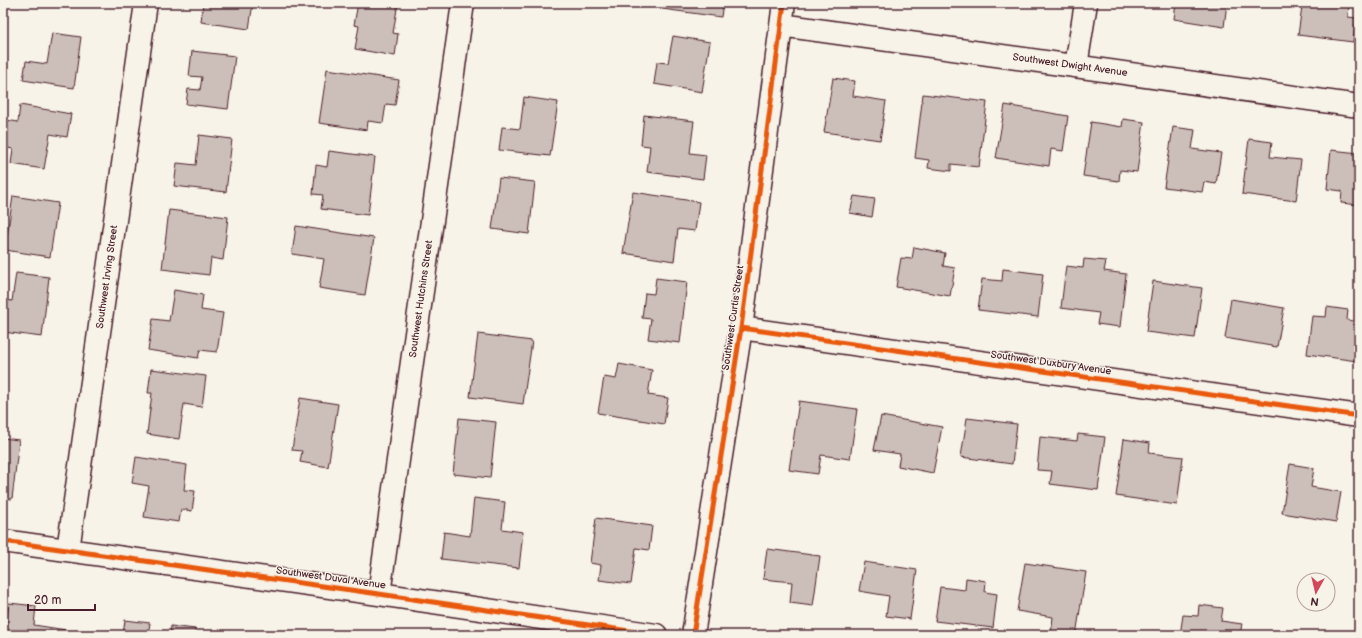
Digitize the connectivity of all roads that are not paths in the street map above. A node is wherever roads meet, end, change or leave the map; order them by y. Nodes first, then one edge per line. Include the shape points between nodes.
1 (146, 3) edge
2 (463, 3) edge
3 (784, 3) edge
4 (1086, 3) edge
5 (781, 24) junction
6 (1076, 66) junction
7 (1359, 106) edge
8 (742, 328) junction
9 (1359, 416) edge
10 (3, 541) edge
11 (68, 550) junction
12 (379, 594) junction
13 (656, 635) edge
14 (693, 635) edge

1 - 11 street, Southwest Irving Street
2 - 12 street, Southwest Hutchins Street
3 - 5 street, Southwest Curtis Street
4 - 6 street
5 - 6 street, Southwest Dwight Avenue
5 - 8 street, Southwest Curtis Street
6 - 7 street, Southwest Dwight Avenue
8 - 9 street, Southwest Duxbury Avenue
8 - 14 street, Southwest Curtis Street
10 - 11 street, Southwest Duval Avenue
11 - 12 street, Southwest Duval Avenue
12 - 13 street, Southwest Duval Avenue

